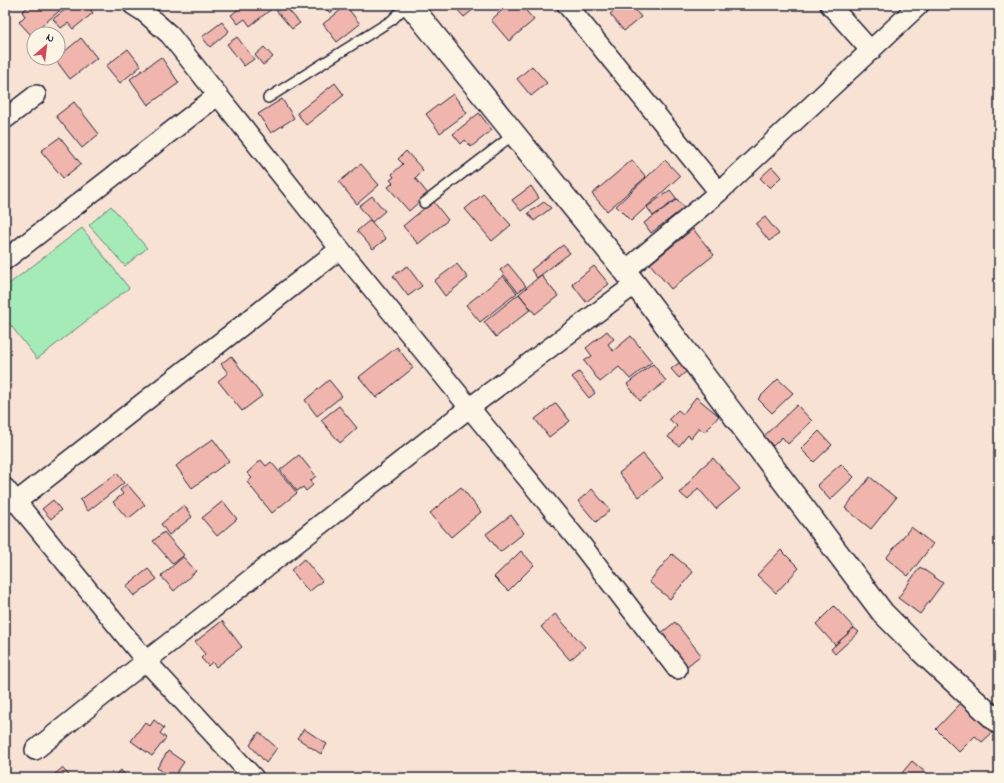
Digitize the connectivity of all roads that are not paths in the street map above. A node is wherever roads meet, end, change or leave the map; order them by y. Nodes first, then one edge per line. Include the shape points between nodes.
1 (133, 5) edge
2 (409, 5) edge
3 (567, 5) edge
4 (830, 5) edge
5 (919, 5) edge
6 (871, 51) junction
7 (36, 95) dead end
8 (218, 95) junction
9 (268, 98) dead end
10 (5, 119) edge
11 (514, 134) junction
12 (718, 192) junction
13 (424, 203) dead end
14 (340, 249) junction
15 (5, 260) edge
16 (630, 278) junction
17 (469, 408) junction
18 (9, 501) edge
19 (146, 661) junction
20 (677, 669) dead end
21 (999, 723) edge
22 (35, 750) dead end
23 (254, 778) edge

1 - 8 street via 170,35
2 - 9 lane via 392,20
2 - 11 street
3 - 12 street
4 - 6 street
5 - 6 street
6 - 12 street
7 - 10 street
8 - 14 street
8 - 15 street
11 - 13 lane
11 - 16 street
12 - 16 street
14 - 17 street
14 - 18 street
16 - 17 street
16 - 21 street via 883,613
17 - 19 street
17 - 20 street via 580,543
18 - 19 street
19 - 22 street
19 - 23 street

